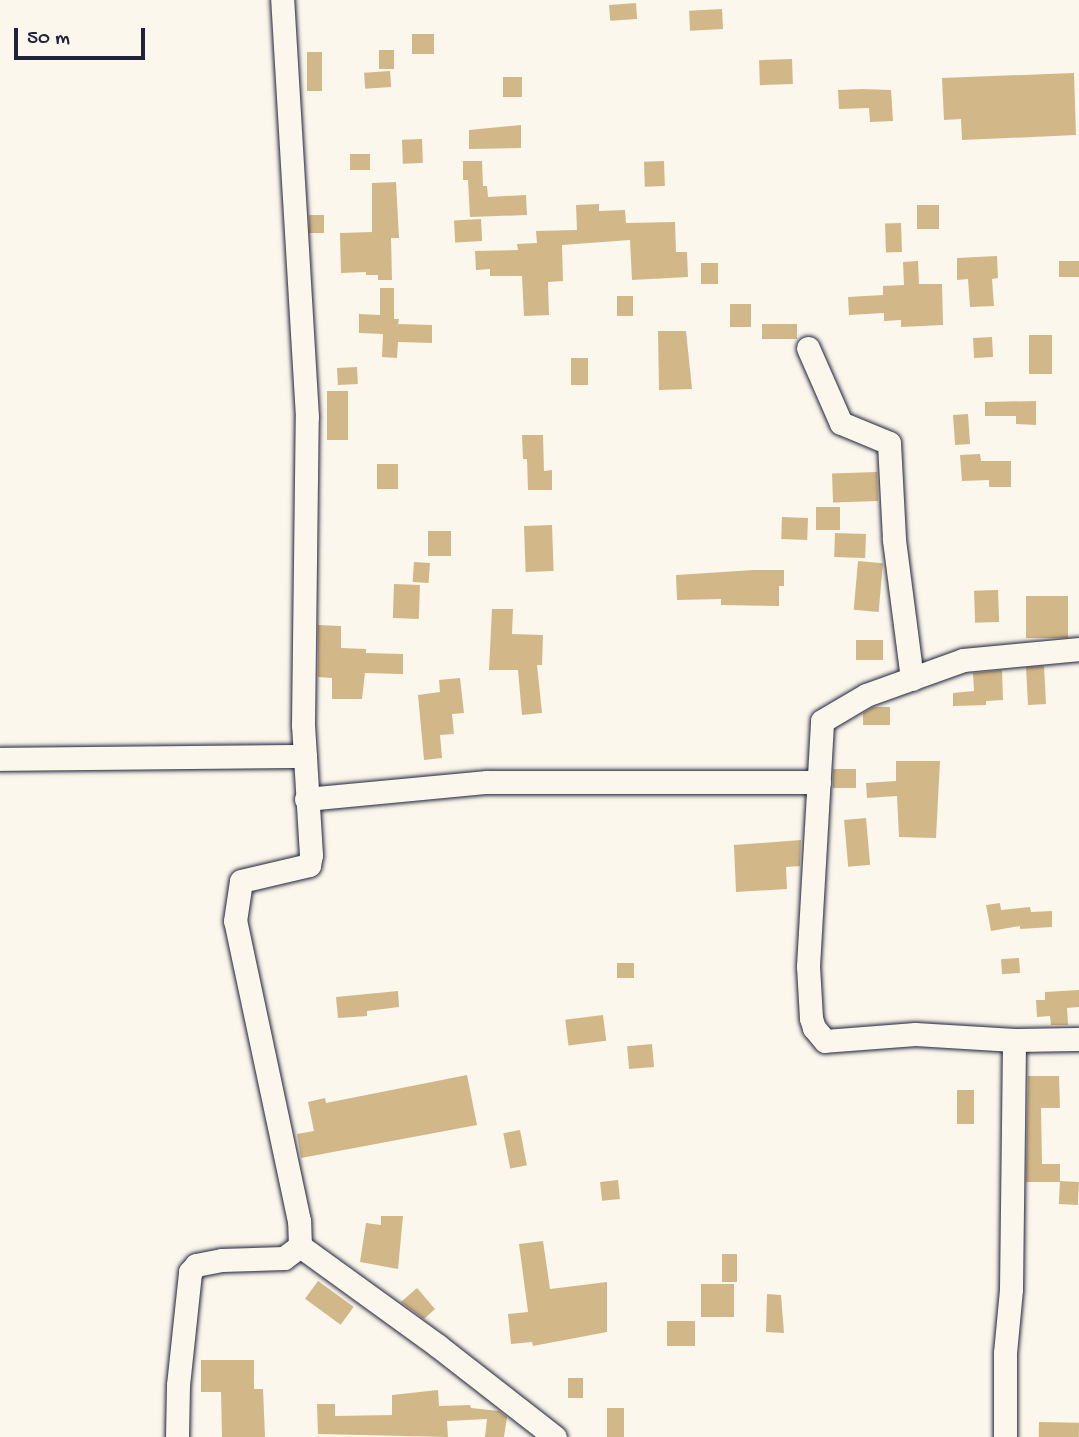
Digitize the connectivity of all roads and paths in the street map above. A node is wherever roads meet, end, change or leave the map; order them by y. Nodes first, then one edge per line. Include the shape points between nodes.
1 (282, 0) edge
2 (808, 348) dead end
3 (1079, 649) edge
4 (912, 679) junction
5 (305, 755) junction
6 (0, 759) edge
7 (819, 782) junction
8 (306, 799) junction
9 (1079, 1039) edge
10 (1014, 1040) junction
11 (300, 1246) junction
12 (177, 1437) edge
13 (555, 1437) edge
14 (1005, 1437) edge

1 - 5 street via 307,417
2 - 4 street via 841,423 889,443 894,540
3 - 4 street via 962,660
4 - 7 street via 866,695 822,721
5 - 6 street
5 - 8 street
7 - 8 street via 487,782
7 - 10 street via 808,966 814,1028 825,1041 915,1034
8 - 11 street via 309,864 241,881 234,921 299,1221
9 - 10 street
10 - 14 street
11 - 12 street via 284,1258 222,1260 196,1265 190,1272
11 - 13 street

